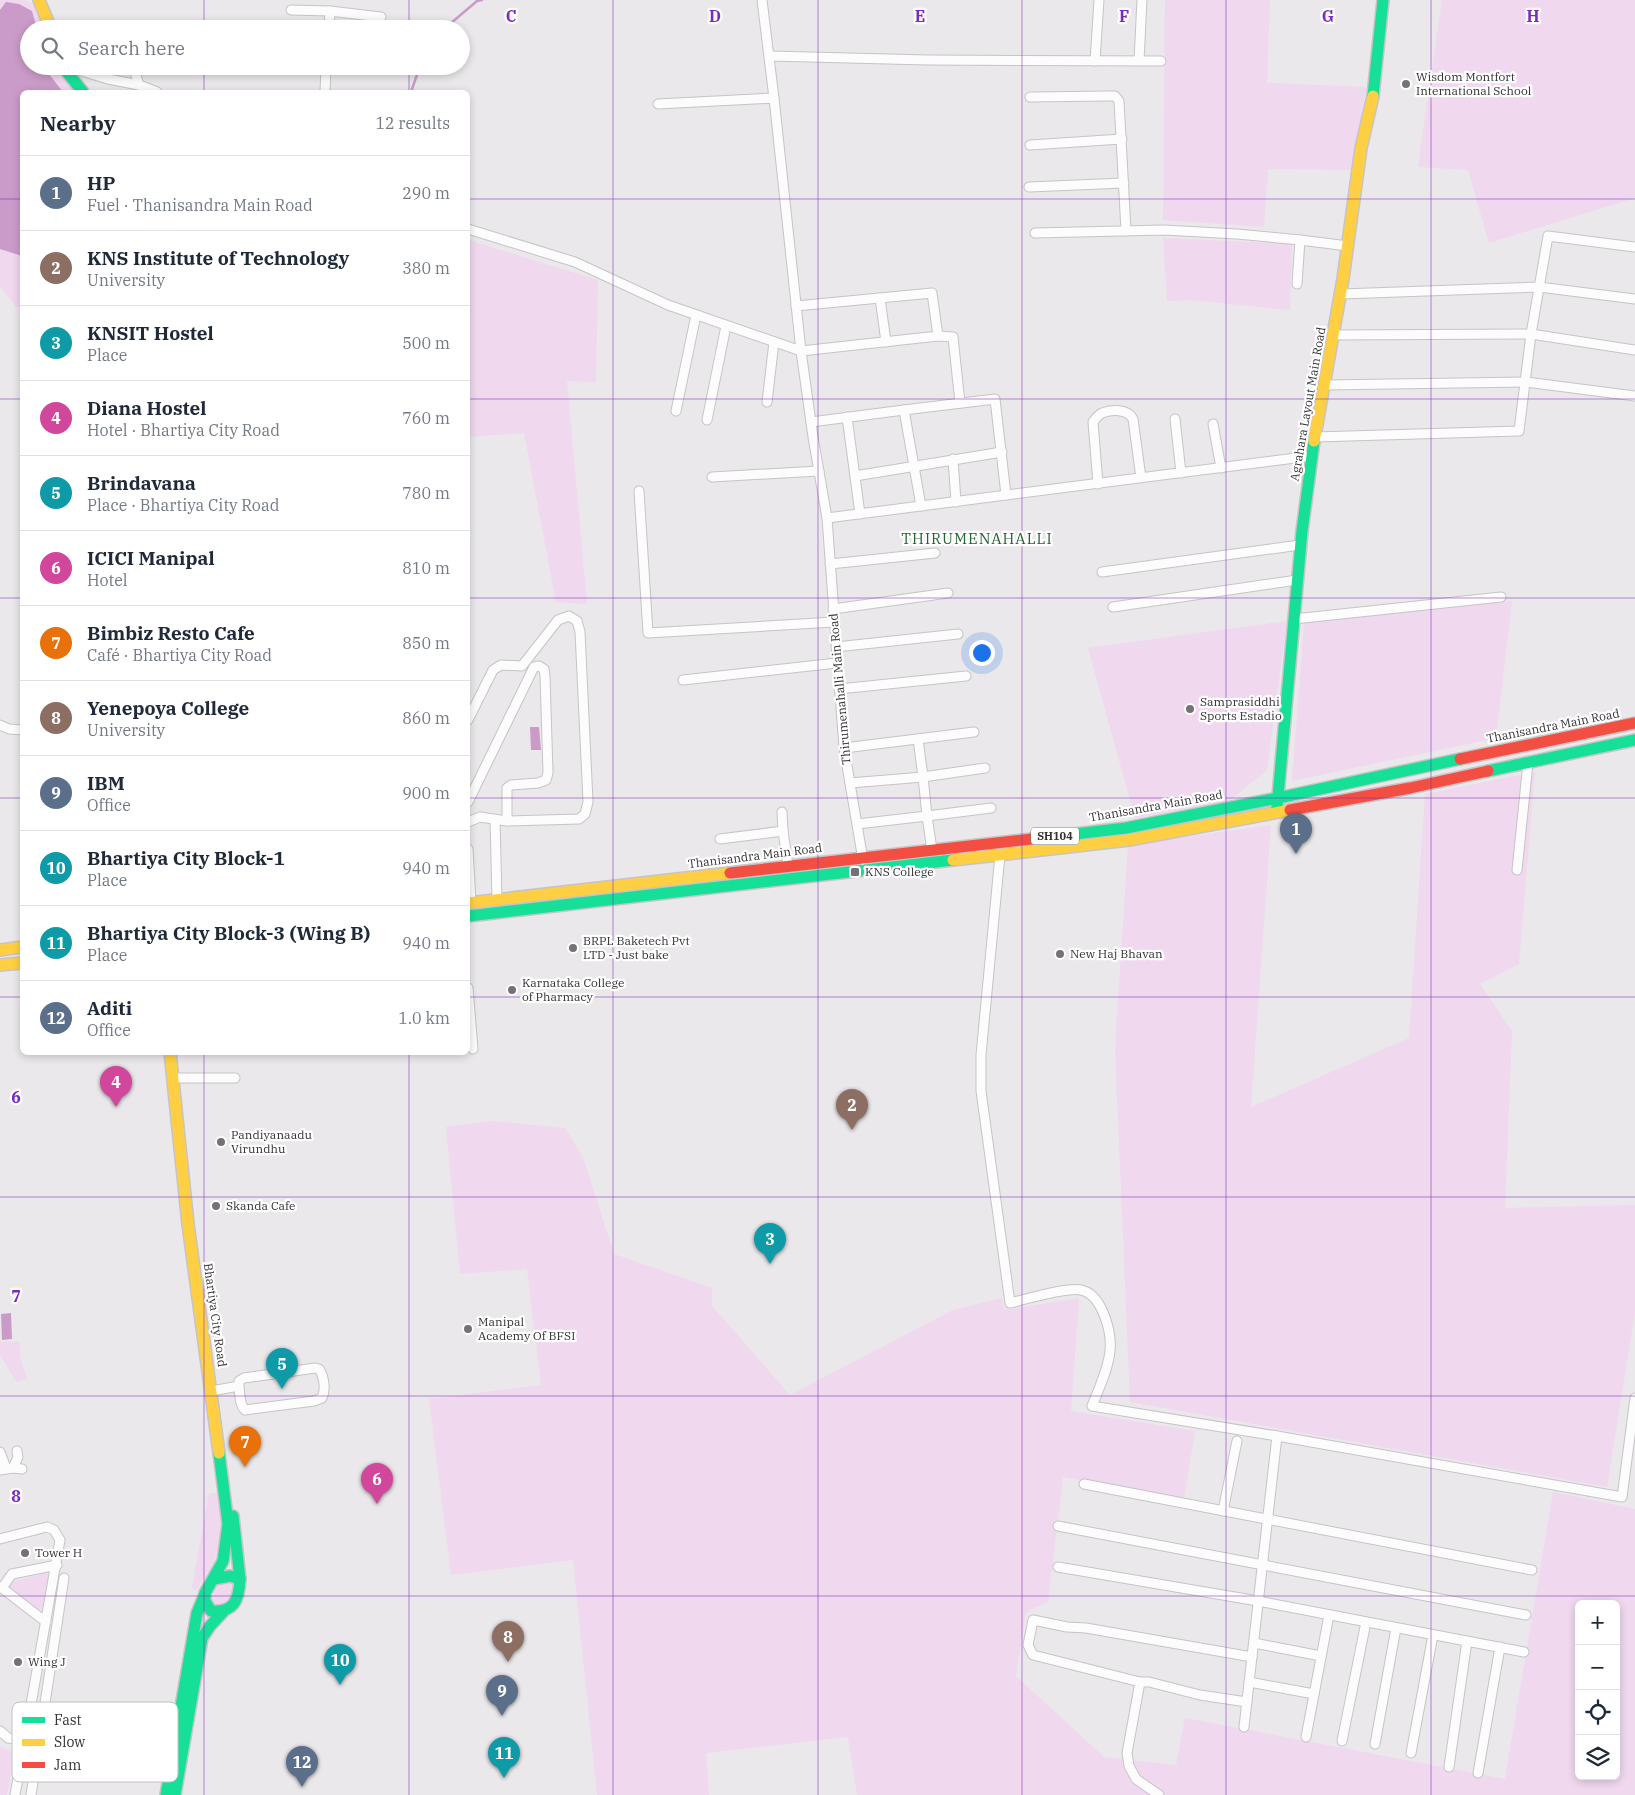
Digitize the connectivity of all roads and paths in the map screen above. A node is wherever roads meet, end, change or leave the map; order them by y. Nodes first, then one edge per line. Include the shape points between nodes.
1 (39, 0) edge
2 (762, 0) edge
3 (1099, 0) edge
4 (1142, 0) edge
5 (1383, 0) edge
6 (291, 10) dead end
7 (330, 11) junction
8 (381, 17) dead end
9 (47, 20) edge
10 (330, 20) edge
11 (770, 56) junction
12 (1095, 61) junction
13 (1139, 61) junction
14 (1161, 61) dead end
15 (71, 75) edge
16 (94, 75) edge
17 (136, 75) edge
18 (325, 75) edge
19 (139, 85) junction
20 (82, 90) edge
21 (152, 90) edge
22 (324, 90) edge
23 (774, 98) junction
24 (1030, 98) dead end
25 (658, 104) dead end
26 (1122, 139) junction
27 (1030, 145) dead end
28 (1124, 183) junction
29 (1029, 187) dead end
30 (470, 230) edge
31 (1126, 231) junction
32 (1035, 233) dead end
33 (1300, 240) junction
34 (1348, 246) junction
35 (1635, 247) edge
36 (1297, 284) dead end
37 (1539, 287) junction
38 (1341, 294) junction
39 (880, 298) junction
40 (1635, 299) edge
41 (796, 306) junction
42 (696, 315) junction
43 (726, 326) junction
44 (1532, 334) junction
45 (1333, 335) junction
46 (938, 336) junction
47 (774, 342) junction
48 (886, 342) junction
49 (1635, 350) edge
50 (801, 351) junction
51 (1526, 382) junction
52 (1324, 385) junction
53 (1635, 396) edge
54 (767, 402) dead end
55 (960, 403) junction
56 (904, 410) junction
57 (676, 411) dead end
58 (847, 417) junction
59 (1175, 419) dead end
60 (707, 420) dead end
61 (810, 422) junction
62 (1212, 424) dead end
63 (1315, 437) junction
64 (1002, 452) junction
65 (1311, 456) junction
66 (953, 459) junction
67 (914, 466) junction
68 (1221, 468) junction
69 (818, 471) junction
70 (1181, 473) junction
71 (855, 476) junction
72 (712, 477) dead end
73 (1141, 478) junction
74 (1098, 484) junction
75 (639, 491) dead end
76 (1006, 495) junction
77 (956, 502) junction
78 (921, 506) junction
79 (860, 514) junction
80 (827, 518) junction
81 (1300, 544) junction
82 (935, 553) dead end
83 (830, 564) junction
84 (1102, 572) dead end
85 (1297, 580) junction
86 (948, 593) dead end
87 (1501, 597) dead end
88 (1113, 607) dead end
89 (833, 609) junction
90 (1294, 619) junction
91 (834, 622) junction
92 (958, 634) dead end
93 (836, 647) junction
94 (838, 663) junction
95 (966, 676) dead end
96 (683, 680) dead end
97 (839, 689) junction
98 (470, 716) edge
99 (1635, 723) edge
100 (0, 725) edge
101 (20, 730) edge
102 (974, 732) dead end
103 (918, 739) junction
104 (1635, 740) edge
105 (844, 748) junction
106 (1528, 763) junction
107 (985, 768) dead end
108 (923, 776) junction
109 (850, 783) junction
110 (470, 798) edge
111 (1278, 798) junction
112 (991, 808) dead end
113 (782, 812) dead end
114 (1276, 814) junction
115 (927, 816) junction
116 (495, 820) junction
117 (470, 821) edge
118 (507, 821) junction
119 (857, 824) junction
120 (784, 831) junction
121 (720, 839) dead end
122 (932, 850) junction
123 (1000, 855) junction
124 (862, 858) junction
125 (788, 866) junction
126 (1517, 870) dead end
127 (864, 871) junction
128 (497, 900) junction
129 (470, 902) edge
130 (470, 916) edge
131 (20, 947) edge
132 (0, 950) edge
133 (20, 963) edge
134 (0, 965) edge
135 (470, 1012) edge
136 (473, 1049) dead end
137 (172, 1055) edge
138 (173, 1055) edge
139 (177, 1078) junction
140 (235, 1078) dead end
141 (181, 1124) junction
142 (192, 1223) junction
143 (239, 1386) junction
144 (217, 1390) junction
145 (1635, 1398) edge
146 (1277, 1436) junction
147 (1237, 1442) dead end
148 (18, 1451) dead end
149 (0, 1452) edge
150 (10, 1469) edge
151 (1084, 1484) dead end
152 (1223, 1511) junction
153 (1268, 1520) junction
154 (1058, 1526) dead end
155 (0, 1539) edge
156 (1262, 1564) junction
157 (57, 1565) junction
158 (1058, 1566) dead end
159 (1532, 1570) dead end
160 (64, 1578) dead end
161 (214, 1579) junction
162 (240, 1579) junction
163 (206, 1593) junction
164 (1258, 1601) junction
165 (223, 1612) junction
166 (1329, 1615) junction
167 (1526, 1615) dead end
168 (46, 1622) junction
169 (1366, 1622) junction
170 (1396, 1628) junction
171 (1433, 1634) junction
172 (1467, 1641) junction
173 (1254, 1643) junction
174 (1500, 1648) junction
175 (1524, 1652) dead end
176 (1321, 1656) junction
177 (1252, 1658) junction
178 (1140, 1682) junction
179 (1249, 1682) junction
180 (1314, 1694) junction
181 (31, 1702) edge
182 (45, 1702) edge
183 (1247, 1702) junction
184 (178, 1725) edge
185 (1244, 1727) dead end
186 (0, 1731) edge
187 (1306, 1737) dead end
188 (4, 1738) edge
189 (1342, 1741) dead end
190 (1375, 1744) dead end
191 (1410, 1753) dead end
192 (1449, 1768) dead end
193 (178, 1773) edge
194 (1478, 1773) dead end
195 (16, 1782) edge
196 (33, 1782) edge
197 (168, 1782) edge
198 (176, 1782) edge
199 (14, 1795) edge
200 (31, 1795) edge
201 (166, 1795) edge
202 (174, 1795) edge
203 (1159, 1795) edge

1 - 9 main road
2 - 11 street, Thirumenahalli Main Road
3 - 12 street
4 - 13 street
5 - 34 main road, Agrahara Layout Main Road via 1374,91 1361,148
6 - 7 street
7 - 8 street
7 - 10 street
11 - 12 street
11 - 23 street, Thirumenahalli Main Road
12 - 13 street
13 - 14 street
15 - 20 main road
16 - 19 street
17 - 19 street
18 - 22 street
19 - 21 street
23 - 25 street
23 - 41 street, Thirumenahalli Main Road
24 - 26 street via 1115,96 1121,106
26 - 27 street
26 - 28 street
28 - 29 street
28 - 31 street
30 - 42 street via 575,262 668,306
31 - 32 street
31 - 33 street via 1173,230
33 - 34 street
33 - 36 street
34 - 38 main road, Agrahara Layout Main Road
35 - 37 street via 1548,236
37 - 38 street
37 - 40 street
37 - 44 street
38 - 45 main road, Agrahara Layout Main Road
39 - 41 street
39 - 46 street via 932,293
39 - 48 street
41 - 50 street, Thirumenahalli Main Road
42 - 43 street
42 - 57 street
43 - 47 street
43 - 60 street
44 - 45 street
44 - 49 street
44 - 51 street
45 - 52 main road, Agrahara Layout Main Road
46 - 48 street
46 - 55 street via 954,337
47 - 50 street
47 - 54 street
48 - 50 street
50 - 61 street, Thirumenahalli Main Road
51 - 52 street
51 - 53 street
51 - 63 street via 1519,431
52 - 63 main road, Agrahara Layout Main Road
55 - 56 street
55 - 64 street via 995,399
56 - 58 street
56 - 67 street
58 - 61 street
58 - 71 street
59 - 70 street
61 - 69 street, Thirumenahalli Main Road
62 - 68 street
63 - 65 main road, Agrahara Layout Main Road
64 - 66 street
64 - 76 street
65 - 68 street
65 - 81 main road, Agrahara Layout Main Road
66 - 67 street
66 - 77 street
67 - 71 street
67 - 78 street
68 - 70 street
69 - 72 street
69 - 80 street, Thirumenahalli Main Road
70 - 73 street
71 - 79 street
73 - 74 street
73 - 74 street via 1131,414 1125,411 1104,412 1093,422
74 - 76 street
75 - 91 street via 648,633
76 - 77 street
77 - 78 street
78 - 79 street
79 - 80 street
80 - 83 street, Thirumenahalli Main Road
81 - 84 street
81 - 85 main road, Agrahara Layout Main Road
82 - 83 street
83 - 89 street, Thirumenahalli Main Road
85 - 88 street
85 - 90 main road, Agrahara Layout Main Road
86 - 89 street
87 - 90 street
89 - 91 street, Thirumenahalli Main Road
90 - 111 main road, Agrahara Layout Main Road
91 - 93 street, Thirumenahalli Main Road
92 - 93 street
93 - 94 street, Thirumenahalli Main Road
94 - 96 street
94 - 97 street, Thirumenahalli Main Road
95 - 97 street
97 - 105 street, Thirumenahalli Main Road
98 - 118 street via 493,670 500,665 522,666 558,620 569,616 577,621 588,793 585,814 578,819
99 - 111 main road, Thanisandra Main Road / SH104
100 - 101 street
102 - 103 street
103 - 105 street
103 - 108 street
104 - 106 main road, SH104
105 - 109 street, Thirumenahalli Main Road
106 - 114 main road, SH104
106 - 126 street
107 - 108 street
108 - 109 street
108 - 115 street
109 - 119 street, Thirumenahalli Main Road
110 - 118 street via 534,667 539,666 544,669 545,676 548,773 546,780 538,783 507,788
111 - 114 main road, Agrahara Layout Main Road
111 - 122 main road, Thanisandra Main Road / SH104 via 1126,828
112 - 115 street
113 - 120 street
114 - 123 main road, SH104 via 1129,840
115 - 119 street
115 - 122 street
116 - 117 street via 480,817
116 - 118 street
116 - 128 street
119 - 124 street, Thirumenahalli Main Road
120 - 121 street
120 - 125 street
122 - 124 main road, Thanisandra Main Road / SH104
123 - 127 main road, SH104
123 - 146 street via 980,1091 1010,1303 1079,1289 1091,1293 1098,1301 1109,1334 1110,1351 1092,1406
124 - 125 main road, Thanisandra Main Road / SH104
124 - 127 street, Thirumenahalli Main Road
125 - 128 main road, Thanisandra Main Road / SH104
127 - 130 main road, SH104
128 - 129 main road, Thanisandra Main Road / SH104
131 - 132 main road
133 - 134 main road
135 - 136 street
137 - 141 main road, Bhartiya City Road
138 - 139 main road, Bhartiya City Road
139 - 140 street
139 - 141 main road, Bhartiya City Road
141 - 142 main road, Bhartiya City Road
142 - 144 main road, Bhartiya City Road
142 - 161 main road, Bhartiya City Road via 228,1524 223,1561
143 - 143 street via 245,1410 319,1400 324,1392 322,1372 315,1368 244,1378
143 - 144 street
144 - 162 main road, Bhartiya City Road
145 - 146 street via 1622,1497
146 - 153 street
147 - 152 street
148 - 150 street
149 - 150 street
151 - 152 street
152 - 153 street
153 - 156 street
153 - 159 street
154 - 156 street
155 - 157 street via 50,1528 60,1540
156 - 164 street
156 - 167 street
157 - 168 street
157 - 168 street via 12,1574 2,1588
158 - 164 street
160 - 182 street
161 - 162 main road via 228,1575
161 - 163 main road, Bhartiya City Road
162 - 165 main road, Bhartiya City Road via 240,1595
163 - 165 main road via 204,1601 208,1608
163 - 184 main road, Bhartiya City Road via 197,1613
164 - 166 street
164 - 173 street
165 - 193 main road, Bhartiya City Road via 202,1638
166 - 169 street
166 - 176 street
168 - 181 street
169 - 170 street
169 - 189 street
170 - 171 street
170 - 190 street
171 - 172 street
171 - 191 street
172 - 174 street
172 - 192 street
173 - 176 street
173 - 177 street
174 - 175 street
174 - 194 street
176 - 180 street
177 - 178 street via 1032,1620 1028,1645 1032,1655
177 - 179 street
178 - 183 street
178 - 203 street via 1127,1753 1129,1766 1136,1779
179 - 180 street
179 - 183 street
180 - 187 street
183 - 185 street
186 - 188 street
195 - 199 street
196 - 200 street
197 - 201 main road, Bhartiya City Road
198 - 202 main road, Bhartiya City Road

